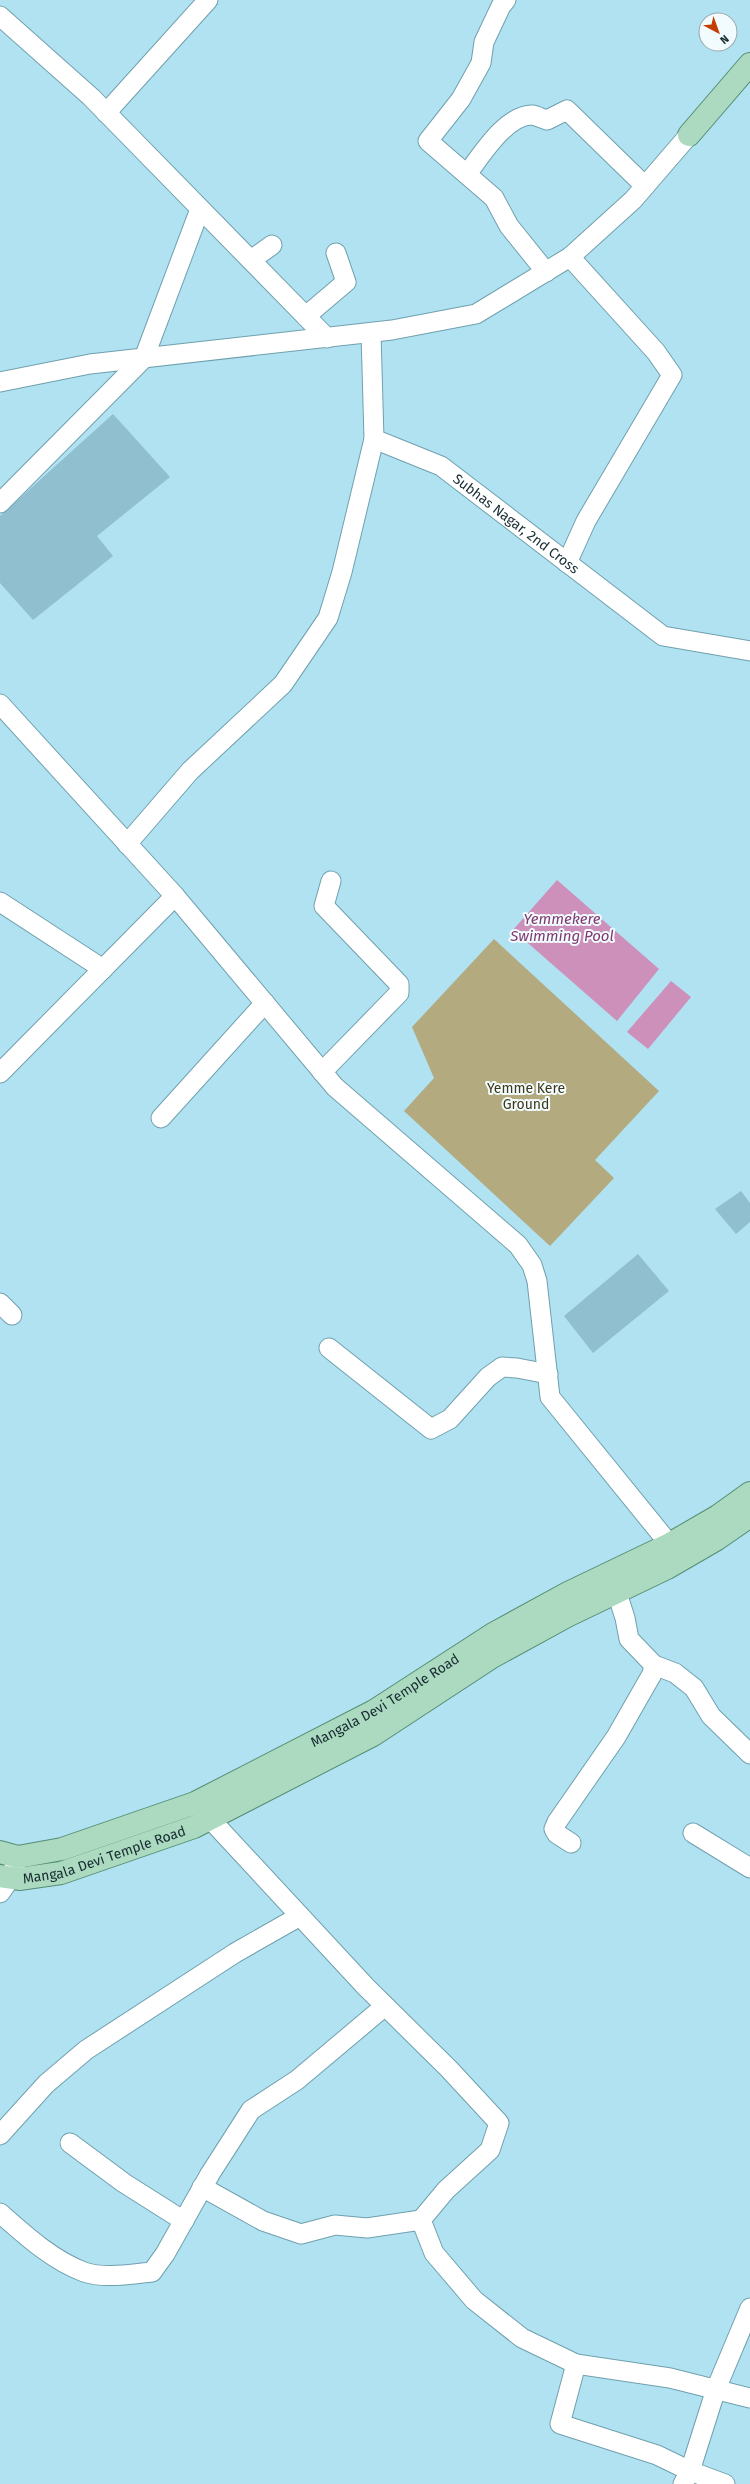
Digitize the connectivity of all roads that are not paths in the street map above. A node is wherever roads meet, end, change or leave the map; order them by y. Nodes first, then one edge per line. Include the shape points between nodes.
1 (208, 0) edge
2 (506, 0) edge
3 (0, 16) edge
4 (750, 64) edge
5 (106, 113) junction
6 (689, 135) joint
7 (466, 174) junction
8 (645, 186) junction
9 (200, 209) junction
10 (272, 245) dead end
11 (336, 253) dead end
12 (570, 257) junction
13 (251, 260) junction
14 (546, 272) junction
15 (306, 316) junction
16 (371, 333) junction
17 (327, 338) junction
18 (144, 358) junction
19 (0, 382) edge
20 (374, 439) junction
21 (0, 503) edge
22 (567, 563) junction
23 (750, 651) edge
24 (0, 704) edge
25 (127, 844) junction
26 (331, 881) dead end
27 (175, 896) junction
28 (0, 902) edge
29 (103, 969) junction
30 (264, 1003) junction
31 (322, 1072) junction
32 (0, 1073) edge
33 (161, 1118) dead end
34 (329, 1348) dead end
35 (548, 1374) junction
36 (750, 1493) edge
37 (750, 1516) edge
38 (675, 1552) junction
39 (617, 1593) junction
40 (654, 1665) junction
41 (750, 1754) edge
42 (202, 1811) junction
43 (693, 1833) dead end
44 (571, 1843) dead end
45 (9, 1855) edge
46 (750, 1868) edge
47 (3, 1883) edge
48 (300, 1916) junction
49 (385, 2006) junction
50 (0, 2135) edge
51 (70, 2143) dead end
52 (202, 2187) junction
53 (0, 2213) edge
54 (421, 2220) junction
55 (184, 2221) junction
56 (750, 2308) edge
57 (576, 2364) junction
58 (716, 2389) junction
59 (750, 2398) edge
60 (687, 2478) edge
61 (725, 2484) edge

1 - 5 street
2 - 7 street via 484,42 481,63 461,100 428,141
3 - 5 street
4 - 6 main road
5 - 9 street
6 - 8 street
7 - 8 street via 497,134 519,117 533,115 547,120 567,110
7 - 14 street via 494,198 509,226
8 - 12 street
9 - 13 street
9 - 18 street
10 - 13 street
11 - 15 street via 346,282
12 - 14 street
12 - 22 street via 656,352 672,375 586,521
13 - 15 street
14 - 16 street via 476,314
15 - 17 street
16 - 17 street
16 - 20 street
17 - 18 street
18 - 19 street via 90,364
18 - 21 street
20 - 22 street, Subhas Nagar, 2nd Cross via 441,466
20 - 25 street via 342,572 328,618 282,684 190,771
22 - 23 street, Subhas Nagar, 2nd Cross via 663,636
24 - 25 street
25 - 27 street
26 - 31 street via 324,906 399,984 399,994
27 - 29 street
27 - 30 street
28 - 29 street
29 - 32 street
30 - 31 street
30 - 33 street
31 - 35 street via 335,1087 518,1245 532,1265 537,1281
34 - 35 street via 431,1429 450,1419 488,1377 502,1367
35 - 38 street via 550,1397
36 - 38 main road, Mangala Devi Temple Road
37 - 38 main road, Mangala Devi Temple Road via 717,1539
38 - 39 main road, Mangala Devi Temple Road
38 - 42 main road, Mangala Devi Temple Road via 568,1593 506,1626 374,1711
39 - 40 street via 629,1639
39 - 42 main road, Mangala Devi Temple Road via 567,1616 492,1657 373,1735
40 - 41 street via 675,1673 694,1688 711,1716
40 - 44 street via 652,1674 616,1736 557,1822 554,1829 557,1834
42 - 45 main road, Mangala Devi Temple Road via 62,1849
42 - 47 main road, Mangala Devi Temple Road via 143,1846 61,1873
42 - 48 street
43 - 46 street
45 - 47 street
48 - 49 street
48 - 50 street via 234,1953 86,2050 46,2084
49 - 52 street via 297,2080 251,2110
49 - 54 street via 499,2123 490,2150 446,2190
51 - 55 street via 124,2183
52 - 54 street via 263,2221 301,2234 335,2225 367,2228
52 - 55 street
53 - 55 street via 39,2246 84,2272 115,2276 152,2272
54 - 57 street via 434,2253 474,2300 522,2338
56 - 58 street
57 - 58 street via 670,2378
57 - 60 street via 560,2424 657,2454
58 - 59 street
58 - 60 street
60 - 61 street

